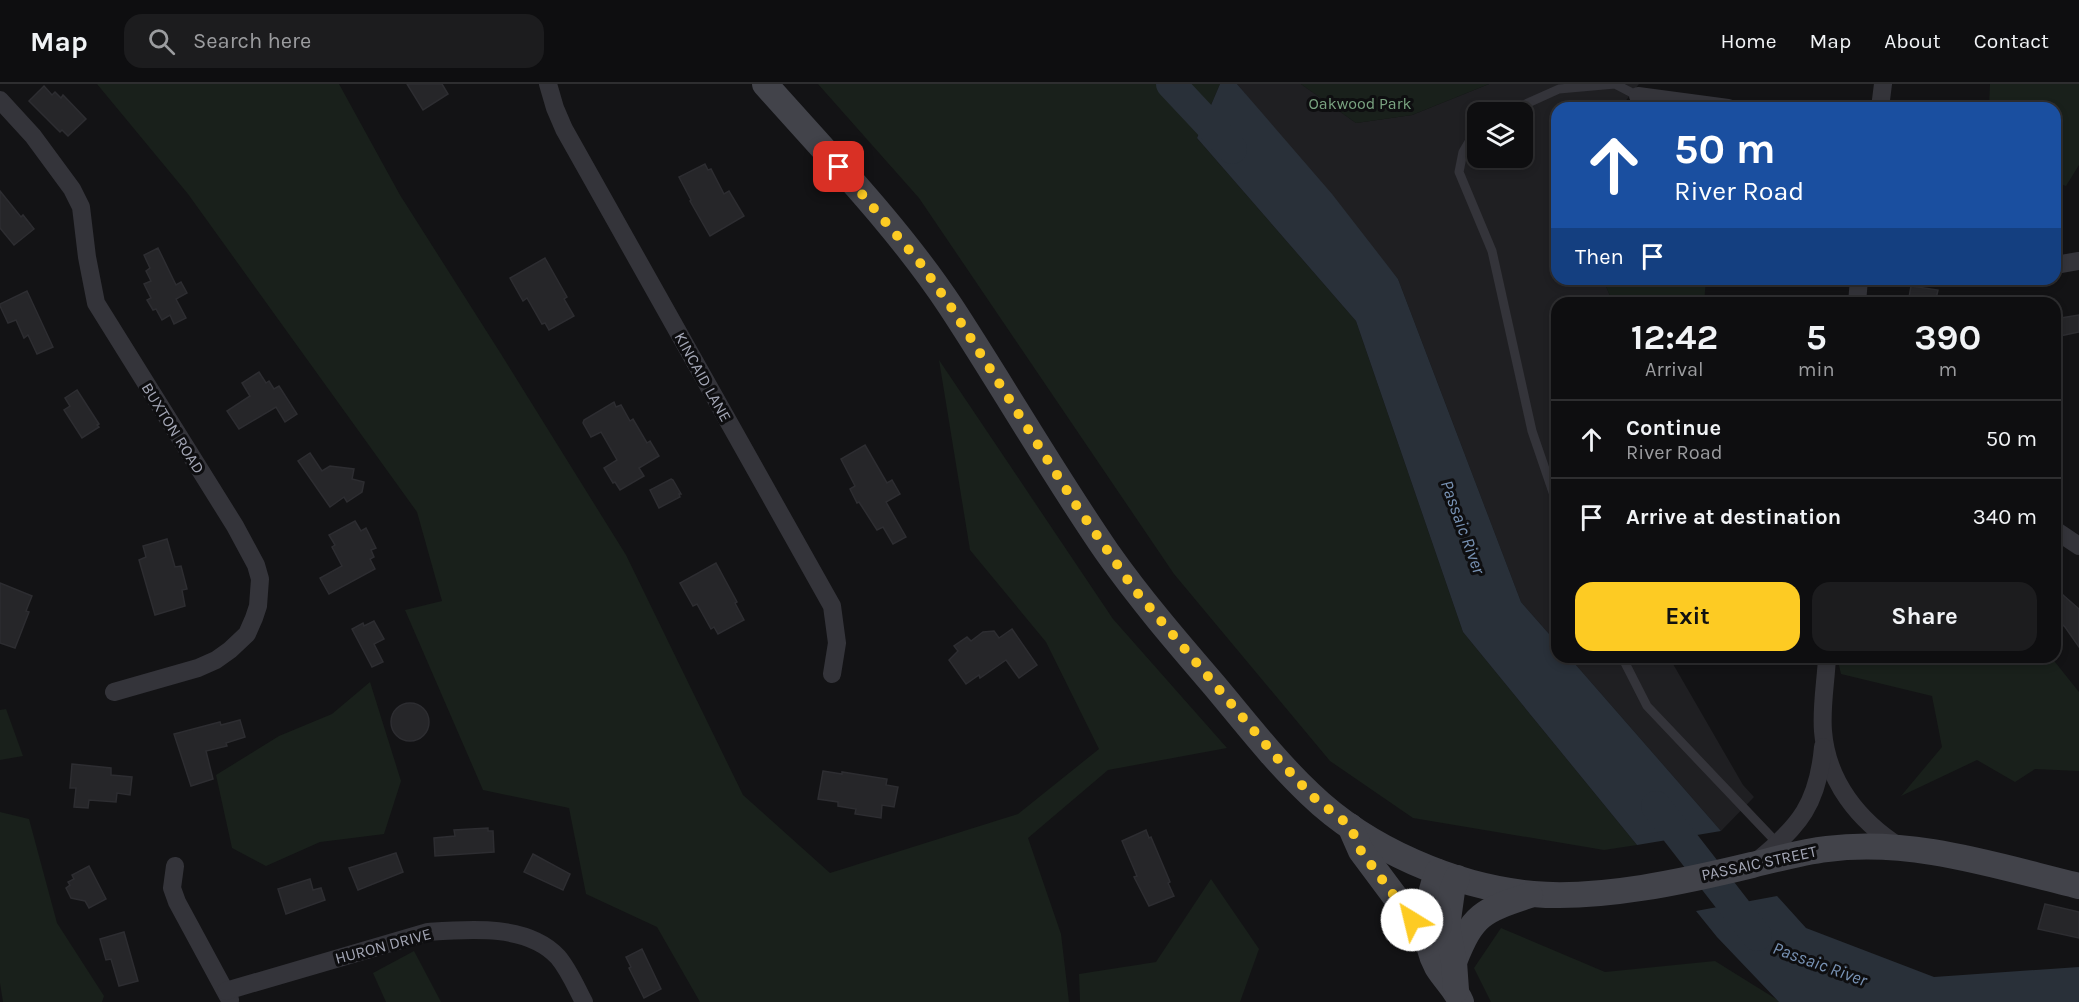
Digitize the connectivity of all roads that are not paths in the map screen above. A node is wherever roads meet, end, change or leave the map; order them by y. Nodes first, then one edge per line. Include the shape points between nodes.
1 (548, 84) edge
2 (765, 84) edge
3 (1883, 84) edge
4 (1638, 96) joint
5 (0, 99) edge
6 (1530, 102) edge
7 (1683, 102) edge
8 (1881, 102) edge
9 (1467, 145) edge
10 (2079, 261) edge
11 (2061, 264) edge
12 (1551, 486) edge
13 (2061, 534) edge
14 (2079, 546) edge
15 (1625, 663) edge
16 (1827, 663) edge
17 (831, 674) dead end
18 (114, 692) dead end
19 (1823, 730) junction
20 (1350, 826) junction
21 (1778, 843) junction
22 (1900, 847) junction
23 (1751, 865) junction
24 (175, 866) dead end
25 (1448, 875) junction
26 (2079, 886) edge
27 (1533, 894) junction
28 (1430, 948) junction
29 (1454, 962) junction
30 (1458, 996) edge
31 (228, 997) edge
32 (584, 1002) edge

1 - 17 street, KINCAID LANE via 564,129 832,606 837,643
2 - 20 main road, PASSAIC STREET via 921,264 1134,589 1278,759 1312,796
3 - 8 street
4 - 6 lane via 1615,84 1559,89
4 - 7 street
5 - 18 street, BUXTON ROAD via 72,189 81,207 96,303 235,526 260,579 254,618 247,634 230,650 198,668
9 - 12 lane via 1459,172 1492,251 1532,431
10 - 11 street
13 - 14 street
15 - 21 lane via 1647,706
16 - 19 street
19 - 21 street via 1821,764 1812,796 1792,831
19 - 22 street via 1834,775 1850,803 1871,826
20 - 25 main road, PASSAIC STREET via 1378,844
20 - 28 main road via 1361,851
21 - 23 street
22 - 23 main road, PASSAIC STREET via 1832,848
22 - 26 main road, PASSAIC STREET via 1953,855
23 - 27 main road, PASSAIC STREET via 1596,893
24 - 31 street via 172,888 177,902
25 - 27 main road, PASSAIC STREET
25 - 28 main road via 1428,904
25 - 29 main road via 1452,891 1447,927
27 - 29 main road via 1491,908 1475,920
28 - 30 main road via 1438,968
29 - 30 main road
31 - 32 street, HURON DRIVE via 428,932 454,930 500,932 541,944 567,969

